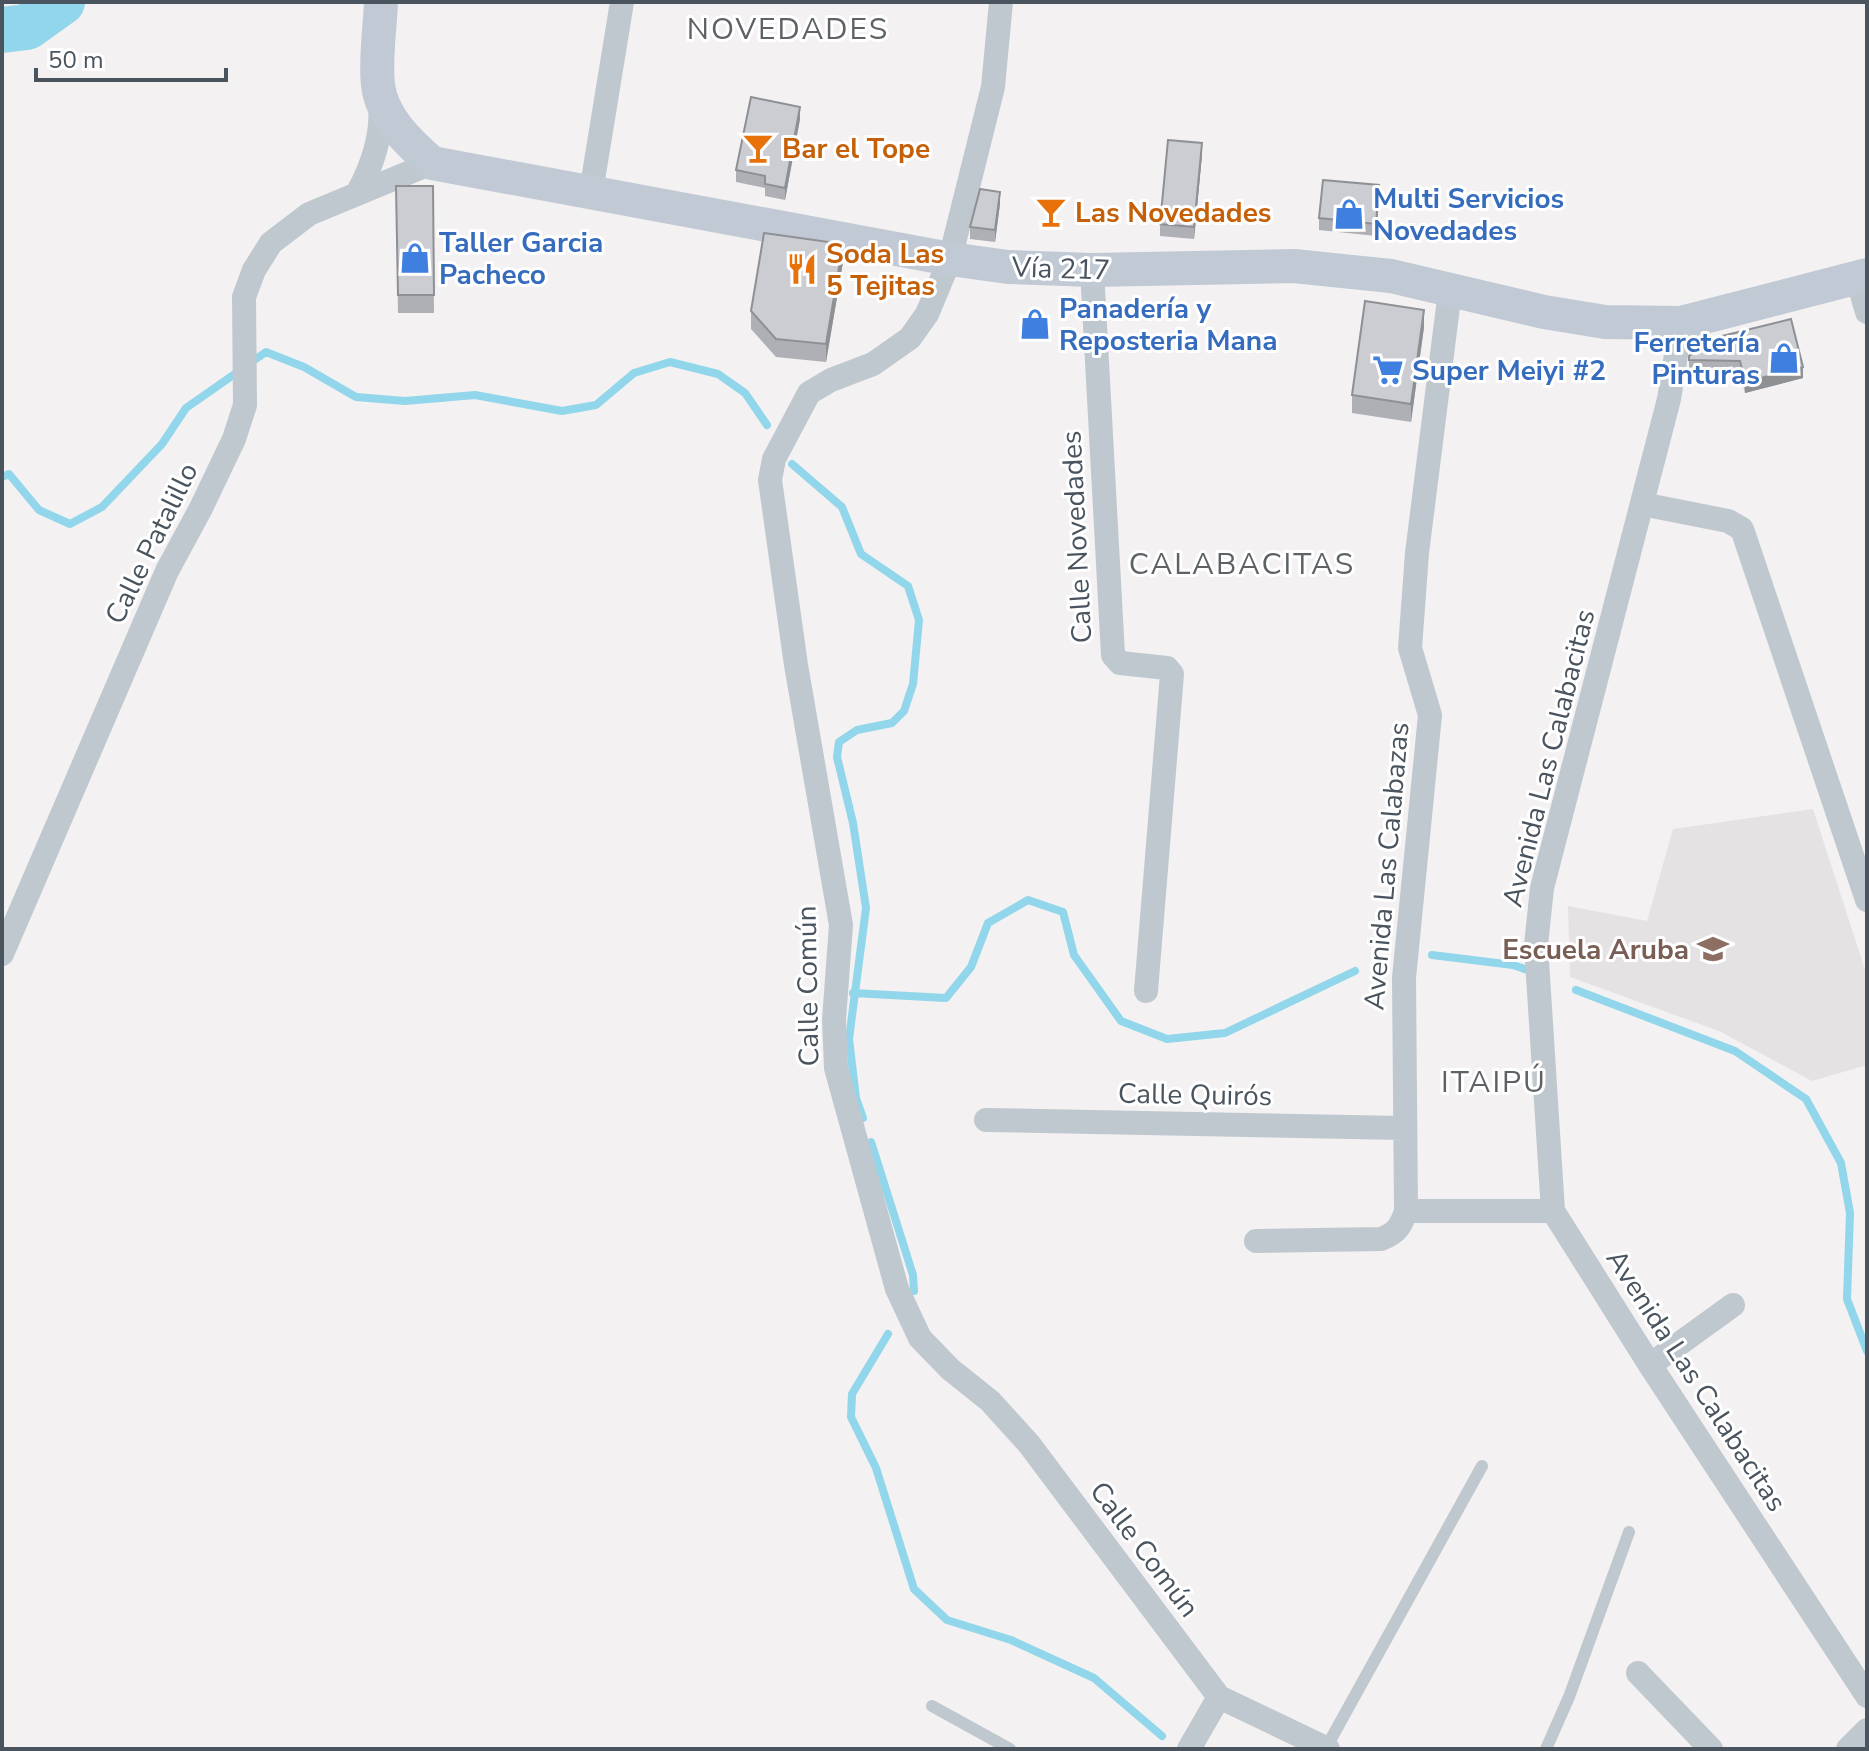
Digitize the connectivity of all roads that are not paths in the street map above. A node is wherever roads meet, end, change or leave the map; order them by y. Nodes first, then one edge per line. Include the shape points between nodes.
1 (381, 2) edge
2 (622, 2) edge
3 (1001, 2) edge
4 (378, 87) junction
5 (432, 163) junction
6 (358, 192) junction
7 (591, 192) junction
8 (950, 259) junction
9 (1092, 270) junction
10 (1862, 276) edge
11 (1450, 291) junction
12 (1867, 312) edge
13 (1681, 323) junction
14 (1642, 504) junction
15 (1867, 900) edge
16 (2, 954) edge
17 (1146, 991) dead end
18 (986, 1120) dead end
19 (1404, 1128) junction
20 (1406, 1211) junction
21 (1553, 1211) junction
22 (1256, 1241) dead end
23 (1733, 1305) dead end
24 (1650, 1365) junction
25 (1482, 1466) dead end
26 (1629, 1532) dead end
27 (1638, 1673) dead end
28 (1867, 1696) edge
29 (1219, 1697) junction
30 (932, 1706) dead end
31 (1867, 1730) edge
32 (1327, 1748) edge
33 (1010, 1749) edge
34 (1189, 1749) edge
35 (1546, 1749) edge
36 (1711, 1749) edge
37 (1848, 1749) edge

1 - 4 main road
2 - 7 street
3 - 8 street, Calle Común via 993,87
4 - 5 main road via 389,115
4 - 6 street via 378,142
5 - 6 street, Calle Patalillo
5 - 7 main road, Vía 217
6 - 16 street, Calle Patalillo via 309,214 271,243 254,270 244,297 245,405 227,453 167,571
7 - 8 main road, Vía 217
8 - 9 main road, Vía 217
8 - 29 street, Calle Común via 927,314 910,338 873,364 809,393 774,459 770,480 841,925 836,1068 897,1289 920,1338 1029,1444
9 - 11 main road, Vía 217 via 1294,266 1391,276
9 - 17 street, Calle Novedades via 1113,655 1120,663 1167,668 1172,674
10 - 12 street
10 - 13 main road, Vía 217
11 - 13 main road, Vía 217 via 1605,322
11 - 19 street, Avenida Las Calabazas via 1410,648 1430,715 1404,978
13 - 14 street, Avenida Las Calabacitas via 1669,399
14 - 15 street via 1728,521 1742,529
14 - 21 street, Avenida Las Calabacitas via 1542,888 1536,945
18 - 19 street, Calle Quirós
19 - 20 street, Avenida Las Calabazas
20 - 21 street
20 - 22 street via 1401,1226 1381,1239
21 - 24 street, Avenida Las Calabacitas
23 - 24 street
24 - 28 street, Avenida Las Calabacitas
25 - 32 lane
26 - 35 lane
27 - 36 street
29 - 32 street, Calle Común
29 - 34 street
30 - 33 lane
31 - 37 street

